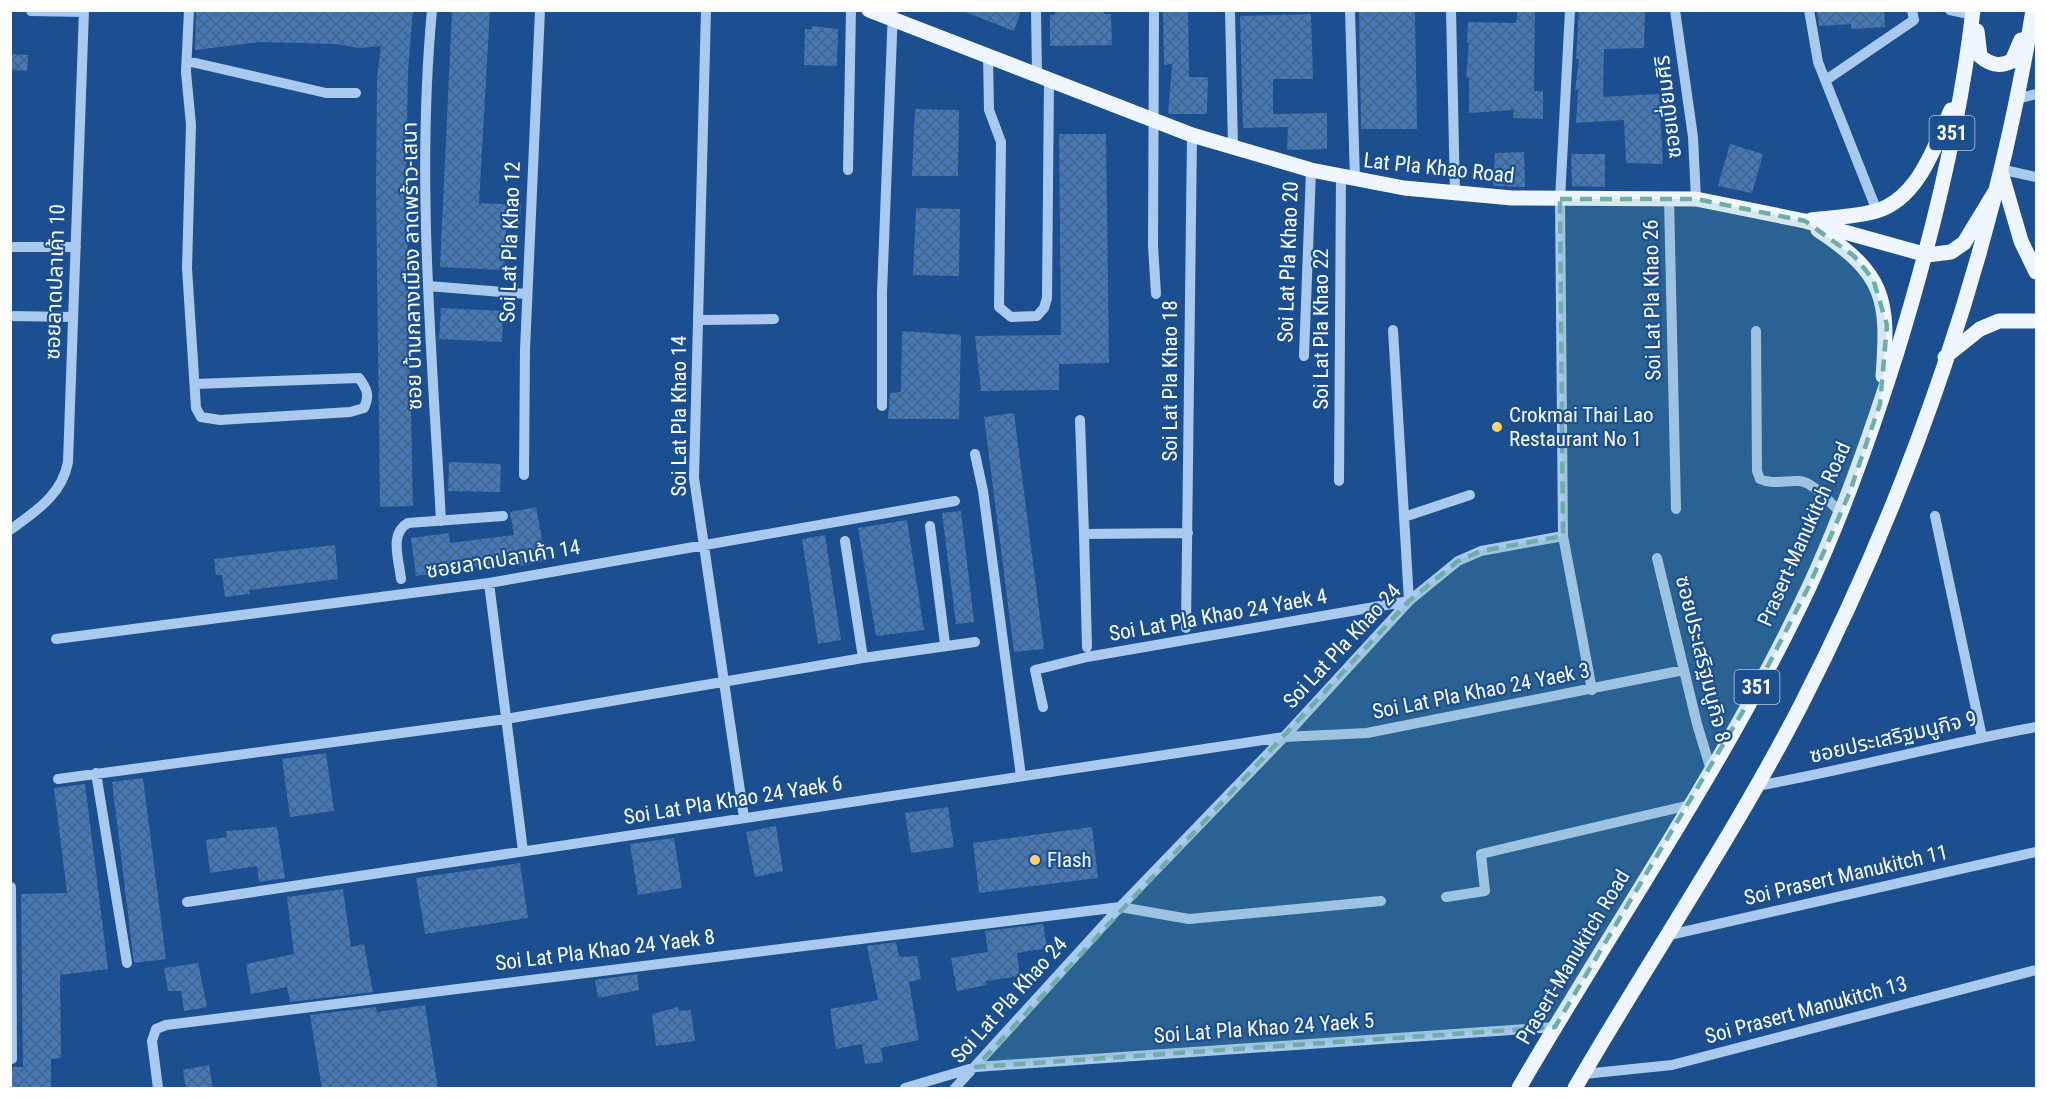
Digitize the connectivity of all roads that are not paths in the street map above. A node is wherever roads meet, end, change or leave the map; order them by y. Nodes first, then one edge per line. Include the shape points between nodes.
1 (189, 10) edge
2 (432, 10) edge
3 (540, 10) edge
4 (706, 10) edge
5 (851, 10) edge
6 (869, 10) edge
7 (1036, 10) edge
8 (1154, 10) edge
9 (1230, 10) edge
10 (1350, 10) edge
11 (1451, 10) edge
12 (1570, 10) edge
13 (1675, 10) edge
14 (1809, 10) edge
15 (1912, 10) edge
16 (1950, 10) edge
17 (2028, 10) edge
18 (2033, 10) edge
19 (32, 11) edge
20 (84, 11) edge
21 (1974, 12) edge
22 (893, 15) edge
23 (988, 56) junction
24 (187, 60) junction
25 (1043, 77) junction
26 (1826, 80) junction
27 (1963, 81) junction
28 (356, 93) dead end
29 (2037, 94) edge
30 (2017, 99) junction
31 (1155, 123) junction
32 (1192, 135) junction
33 (1233, 147) junction
34 (2000, 169) junction
35 (848, 170) dead end
36 (1311, 170) junction
37 (2037, 177) edge
38 (1348, 178) junction
39 (1995, 192) junction
40 (1455, 195) junction
41 (1669, 198) junction
42 (1560, 199) junction
43 (1696, 199) junction
44 (1877, 211) junction
45 (1805, 221) junction
46 (10, 247) edge
47 (76, 247) junction
48 (1927, 255) junction
49 (2037, 272) edge
50 (428, 286) junction
51 (527, 294) junction
52 (1156, 294) dead end
53 (10, 316) edge
54 (73, 317) junction
55 (774, 319) dead end
56 (699, 320) junction
57 (2037, 321) edge
58 (1393, 330) dead end
59 (1756, 331) dead end
60 (1304, 356) dead end
61 (1945, 357) junction
62 (195, 384) junction
63 (1880, 404) junction
64 (882, 406) dead end
65 (1080, 420) dead end
66 (975, 454) dead end
67 (524, 475) dead end
68 (1339, 481) dead end
69 (1470, 495) dead end
70 (955, 501) dead end
71 (1676, 509) dead end
72 (1841, 513) junction
73 (503, 516) dead end
74 (1935, 516) dead end
75 (1404, 517) junction
76 (441, 521) junction
77 (930, 526) dead end
78 (10, 530) edge
79 (1188, 533) junction
80 (1084, 534) junction
81 (1563, 536) junction
82 (844, 541) dead end
83 (704, 546) junction
84 (1658, 558) dead end
85 (400, 579) dead end
86 (489, 583) junction
87 (1409, 601) junction
88 (1186, 628) dead end
89 (56, 639) dead end
90 (975, 642) dead end
91 (945, 644) junction
92 (1087, 646) dead end
93 (863, 658) junction
94 (1684, 670) junction
95 (723, 681) junction
96 (1592, 690) junction
97 (1043, 707) dead end
98 (506, 719) junction
99 (2037, 727) edge
100 (1284, 737) junction
101 (1982, 737) junction
102 (1711, 770) junction
103 (96, 772) junction
104 (1021, 776) junction
105 (58, 778) dead end
106 (1757, 786) junction
107 (1689, 805) junction
108 (744, 818) junction
109 (523, 851) junction
110 (2037, 852) edge
111 (11, 887) edge
112 (1446, 897) dead end
113 (1381, 901) dead end
114 (187, 902) dead end
115 (1120, 907) junction
116 (1665, 936) junction
117 (11, 959) edge
118 (127, 963) dead end
119 (2037, 970) edge
120 (1555, 1027) junction
121 (12, 1059) edge
122 (976, 1067) junction
123 (1584, 1074) junction
124 (158, 1089) edge
125 (905, 1089) edge
126 (954, 1089) edge
127 (1519, 1089) edge
128 (1575, 1089) edge

1 - 24 street
2 - 50 street, ซอย บ้านกลางเมือง ลาดพร้าว-เสนา via 428,51
3 - 51 street, Soi Lat Pla Khao 12
4 - 56 street, Soi Lat Pla Khao 14
5 - 35 street
6 - 22 main road, Lat Pla Khao Road
7 - 25 street
8 - 31 street
9 - 33 street
10 - 38 street, Soi Lat Pla Khao 22
11 - 40 street
12 - 42 street
13 - 43 street, ซอยเปี่ยมศิริ via 1692,129
14 - 26 street via 1818,62
15 - 26 street via 1914,20
16 - 21 street
17 - 21 main road via 2016,55 2012,61 1999,65 1980,56
18 - 30 main road, 351
19 - 20 street
20 - 47 street, ซอยลาดปลาเค้า 10
21 - 27 main road, Prasert-Manukitch Road / 351
22 - 23 main road, Lat Pla Khao Road
22 - 64 street via 882,292
23 - 25 main road, Lat Pla Khao Road
23 - 25 street via 989,110 1001,142 999,307 1011,317 1037,316 1047,298
24 - 28 street via 326,93
24 - 62 street via 191,114 187,268
25 - 31 main road, Lat Pla Khao Road
26 - 44 street
27 - 44 main road via 1918,176 1905,194
27 - 48 main road, Prasert-Manukitch Road / 351
29 - 30 street
30 - 34 main road, 351
31 - 32 main road, Lat Pla Khao Road
31 - 52 street
32 - 33 main road, Lat Pla Khao Road
32 - 79 street, Soi Lat Pla Khao 18
33 - 36 main road, Lat Pla Khao Road
34 - 37 street
34 - 39 main road, 351
34 - 49 main road via 2021,241
36 - 38 main road, Lat Pla Khao Road
36 - 60 street, Soi Lat Pla Khao 20
38 - 40 main road, Lat Pla Khao Road
38 - 68 street, Soi Lat Pla Khao 22
39 - 48 main road, Lat Pla Khao Road via 1964,243 1951,252
39 - 61 main road, 351
40 - 42 main road, Lat Pla Khao Road
41 - 42 main road, Lat Pla Khao Road
41 - 43 main road, Lat Pla Khao Road
41 - 71 street, Soi Lat Pla Khao 26
42 - 81 street
43 - 45 main road, Lat Pla Khao Road
44 - 45 main road
45 - 48 main road, Lat Pla Khao Road
45 - 63 main road via 1854,256 1873,279 1887,325
46 - 47 street
47 - 54 street, ซอยลาดปลาเค้า 10
48 - 63 main road, Prasert-Manukitch Road / 351
50 - 51 street
50 - 76 street, ซอย บ้านกลางเมือง ลาดพร้าว-เสนา
51 - 67 street, Soi Lat Pla Khao 12
53 - 54 street
54 - 78 street, ซอยลาดปลาเค้า 10 via 66,476 43,507
55 - 56 street
56 - 83 street, Soi Lat Pla Khao 14 via 694,478
57 - 61 main road via 1999,321 1980,329
58 - 75 street
59 - 72 street via 1760,480 1802,480
61 - 106 main road, 351 via 1872,552 1824,658
62 - 62 street via 196,408 201,417 210,420 350,412 364,408 369,398 360,378
63 - 72 main road, Prasert-Manukitch Road / 351
65 - 80 street
66 - 104 street
69 - 75 street
70 - 83 street, ซอยลาดปลาเค้า 14
72 - 102 main road, Prasert-Manukitch Road / 351 via 1809,586
73 - 76 street
74 - 101 street
75 - 87 street
76 - 85 street via 408,523 398,531
77 - 91 street
79 - 80 street
79 - 88 street, Soi Lat Pla Khao 18
80 - 92 street
81 - 87 street, Soi Lat Pla Khao 24 via 1481,551 1458,561
81 - 96 street
82 - 93 street
83 - 86 street, ซอยลาดปลาเค้า 14
83 - 95 street, Soi Lat Pla Khao 14
84 - 94 street, ซอยประเสริฐมนูกิจ 8
86 - 89 street, ซอยลาดปลาเค้า 14
86 - 98 street
87 - 97 street, Soi Lat Pla Khao 24 Yaek 4 via 1087,657 1035,670
87 - 100 street, Soi Lat Pla Khao 24
90 - 91 street
91 - 93 street
93 - 95 street
94 - 96 street, Soi Lat Pla Khao 24 Yaek 3
94 - 102 street, ซอยประเสริฐมนูกิจ 8
95 - 98 street
95 - 108 street, Soi Lat Pla Khao 14
96 - 100 street, Soi Lat Pla Khao 24 Yaek 3 via 1366,733
98 - 103 street
98 - 109 street
99 - 101 street, ซอยประเสริฐมนูกิจ 9
100 - 104 street, Soi Lat Pla Khao 24 Yaek 6
100 - 115 street, Soi Lat Pla Khao 24
101 - 106 street, ซอยประเสริฐมนูกิจ 9 via 1843,771
102 - 107 main road, Prasert-Manukitch Road / 351
103 - 105 street
103 - 118 street
104 - 108 street, Soi Lat Pla Khao 24 Yaek 6
106 - 116 main road, 351
107 - 112 street via 1481,854 1485,891
107 - 120 main road, Prasert-Manukitch Road / 351
108 - 109 street, Soi Lat Pla Khao 24 Yaek 6
109 - 114 street, Soi Lat Pla Khao 24 Yaek 6
110 - 116 street, Soi Prasert Manukitch 11
111 - 117 street
113 - 115 street, Soi Lat Pla Khao 24 Yaek 8 via 1189,919
115 - 122 street, Soi Lat Pla Khao 24
115 - 124 street, Soi Lat Pla Khao 24 Yaek 8 via 166,1025 156,1029 152,1041
116 - 123 main road, 351
117 - 121 street
119 - 123 street, Soi Prasert Manukitch 13 via 1672,1065
120 - 122 street, Soi Lat Pla Khao 24 Yaek 5
120 - 127 main road, Prasert-Manukitch Road / 351
122 - 125 street, Soi Lat Pla Khao 24 Yaek 5
122 - 126 street, Soi Lat Pla Khao 24
123 - 128 main road, 351

